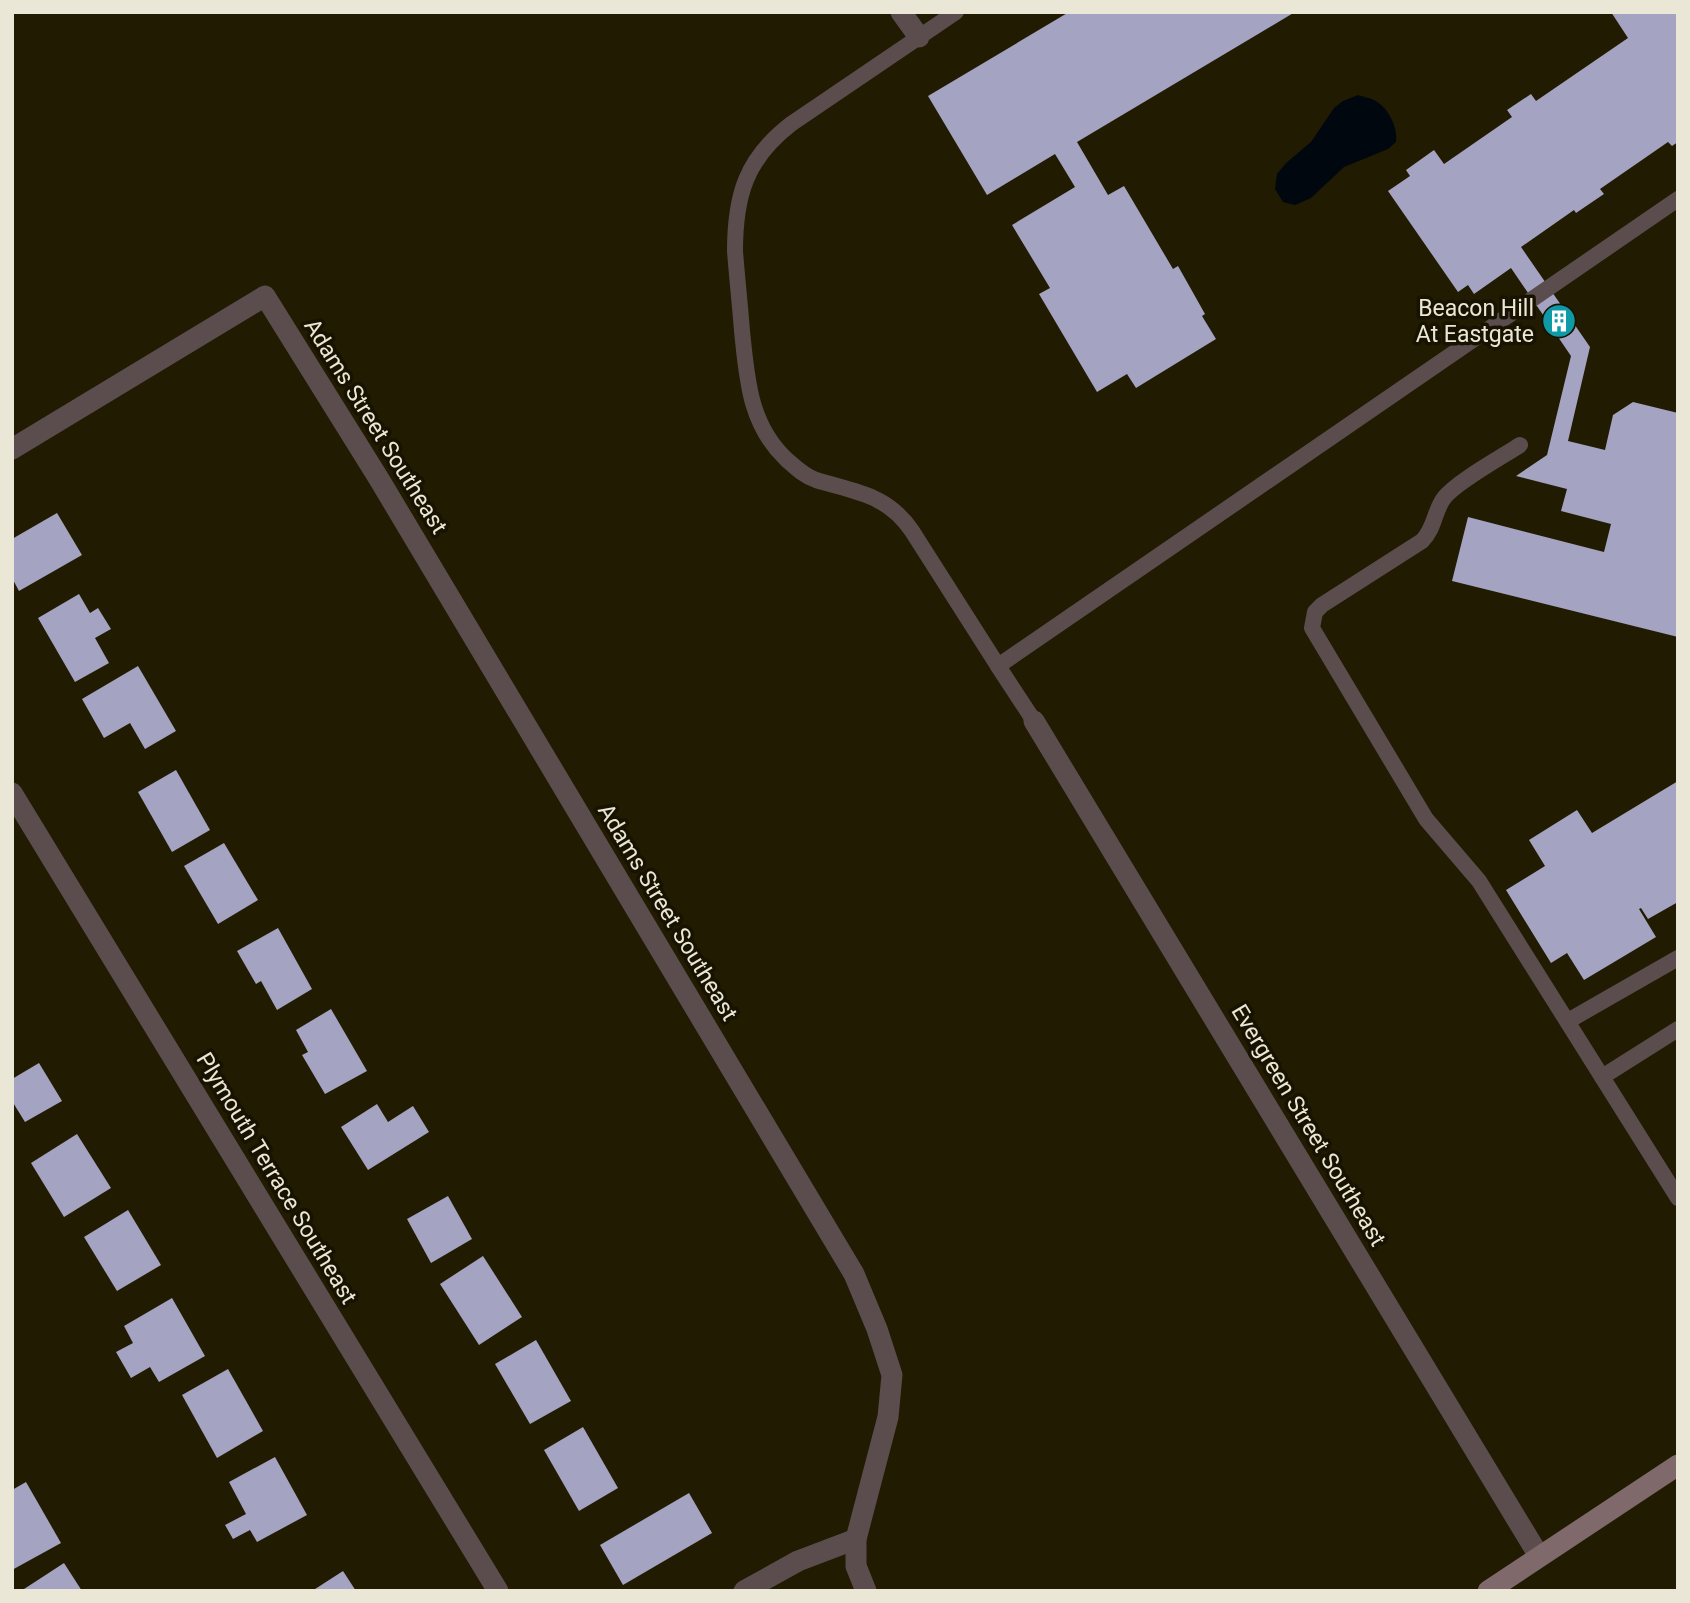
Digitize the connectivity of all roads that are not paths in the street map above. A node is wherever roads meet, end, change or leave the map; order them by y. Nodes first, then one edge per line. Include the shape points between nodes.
1 (901, 12) edge
2 (956, 12) edge
3 (919, 37) junction
4 (1678, 199) edge
5 (1520, 445) dead end
6 (12, 449) edge
7 (998, 666) junction
8 (1034, 721) joint
9 (12, 793) edge
10 (1678, 958) edge
11 (1568, 1021) junction
12 (1678, 1029) edge
13 (1602, 1077) junction
14 (1678, 1198) edge
15 (1678, 1465) edge
16 (856, 1539) junction
17 (1539, 1556) junction
18 (498, 1591) edge
19 (744, 1591) edge
20 (866, 1591) edge
21 (1488, 1591) edge

1 - 3 street
2 - 3 lane
3 - 7 lane via 791,124 750,168 739,198 735,229 748,390 770,442 796,469 813,479 872,496 906,523
4 - 7 lane
5 - 11 lane via 1452,490 1422,541 1322,605 1315,612 1312,628 1426,819 1479,881
6 - 16 street, Adams Street Southeast via 265,296 853,1274 892,1375 888,1417
7 - 8 lane
8 - 17 street, Evergreen Street Southeast
9 - 18 street, Plymouth Terrace Southeast
10 - 11 lane
11 - 13 lane
12 - 13 lane
13 - 14 lane
15 - 17 main road
16 - 19 street via 798,1561
16 - 20 street, Adams Street Southeast via 856,1566
17 - 21 main road

